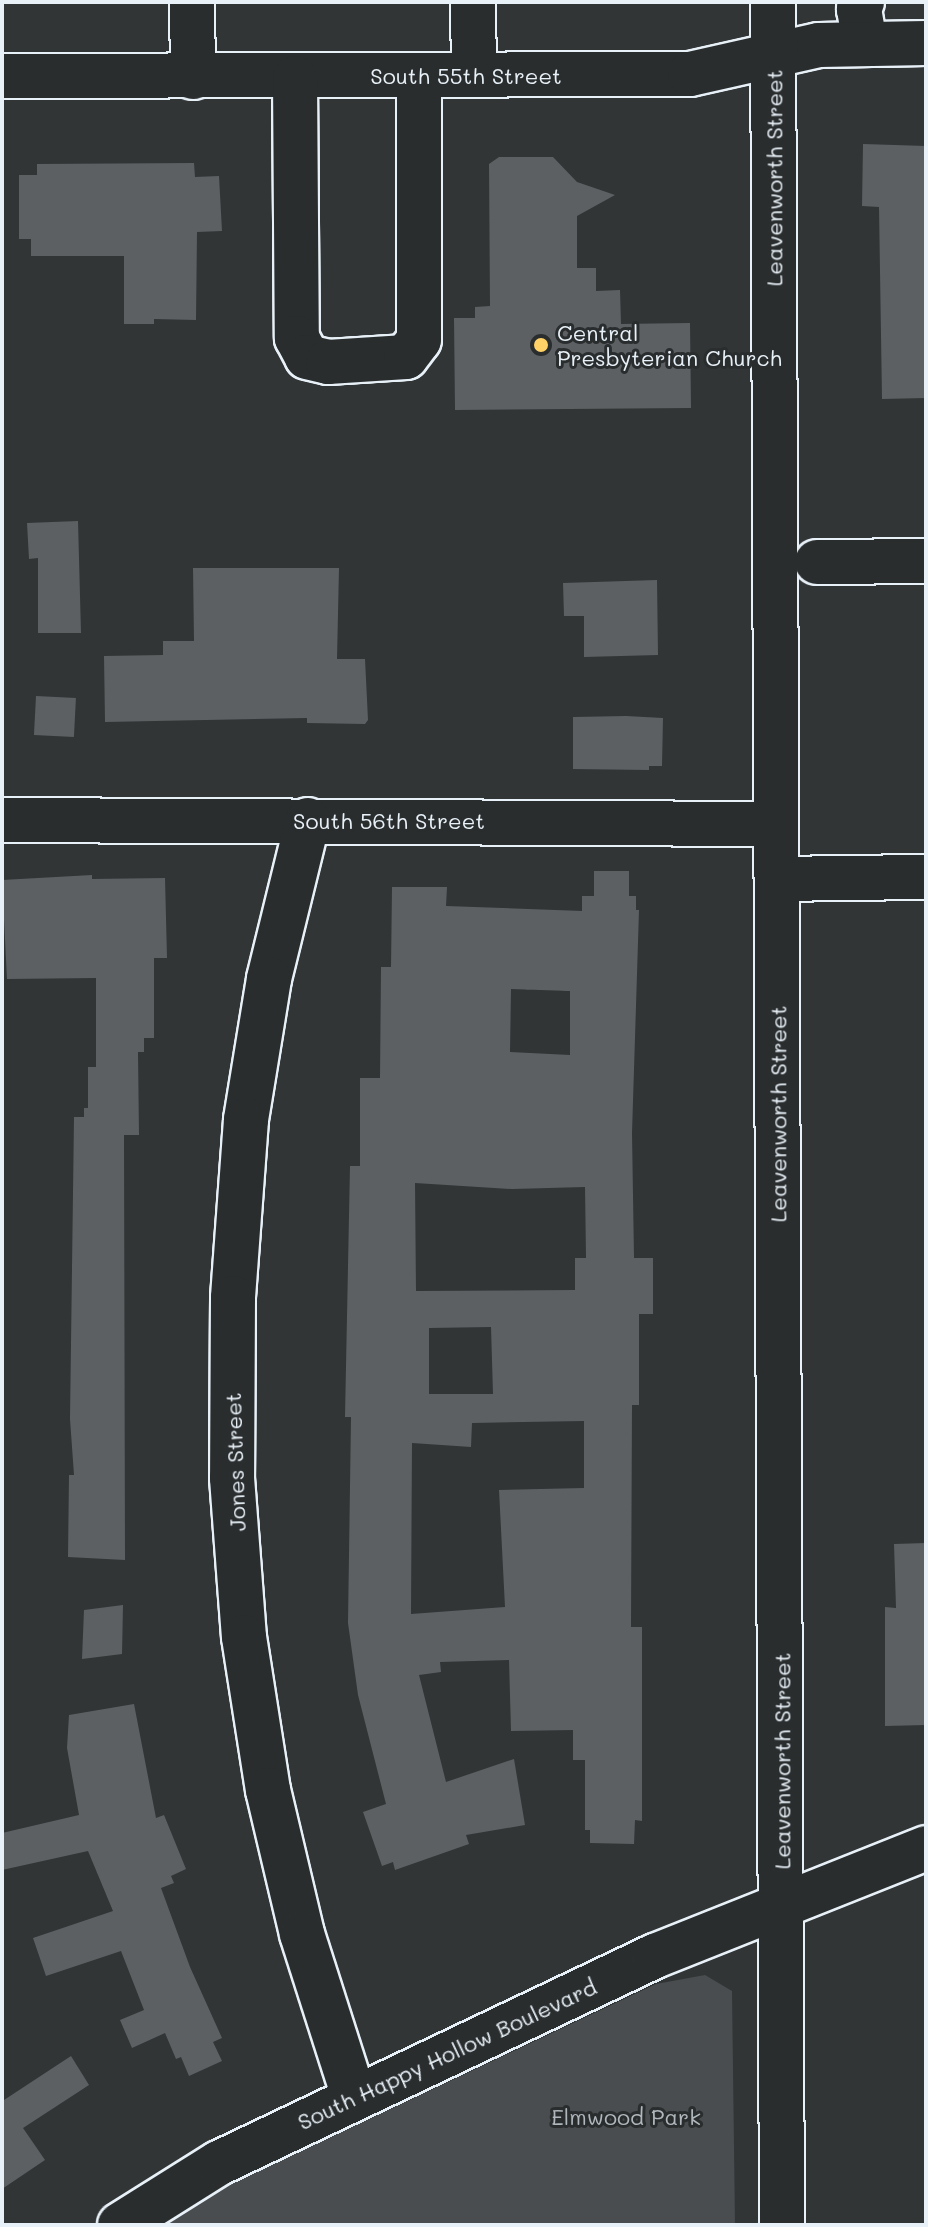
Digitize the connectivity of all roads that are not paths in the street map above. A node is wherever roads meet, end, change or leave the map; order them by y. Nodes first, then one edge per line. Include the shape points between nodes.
1 (192, 2) edge
2 (473, 2) edge
3 (773, 2) edge
4 (864, 22) edge
5 (926, 43) edge
6 (774, 56) junction
7 (474, 75) junction
8 (2, 76) edge
9 (419, 76) junction
10 (193, 77) junction
11 (295, 78) junction
12 (926, 561) edge
13 (817, 562) dead end
14 (2, 820) edge
15 (308, 820) junction
16 (776, 824) junction
17 (926, 877) edge
18 (777, 879) junction
19 (926, 1848) edge
20 (783, 1902) junction
21 (354, 2097) junction
22 (120, 2225) edge
23 (782, 2225) edge

1 - 10 street
2 - 7 street
3 - 6 street, Leavenworth Street
4 - 5 street, South 55th Street
4 - 6 street, South 55th Street via 819,45
6 - 7 street, South 55th Street via 699,74
6 - 16 street, Leavenworth Street
7 - 9 street, South 55th Street
8 - 10 street, South 55th Street
9 - 11 street, South 55th Street
9 - 11 street via 419,340 406,357 328,362 307,357 297,338
10 - 11 street, South 55th Street
12 - 13 street
14 - 15 street, South 56th Street
15 - 16 street, South 56th Street
15 - 21 street, Jones Street via 269,979 246,1120 233,1298 232,1478 244,1637 268,1790 302,1934
16 - 18 street, Leavenworth Street
17 - 18 street
18 - 20 street, Leavenworth Street
19 - 20 street, South Happy Hollow Boulevard
20 - 21 street, South Happy Hollow Boulevard
20 - 23 street, Leavenworth Street
21 - 22 street, South Happy Hollow Boulevard via 219,2163

